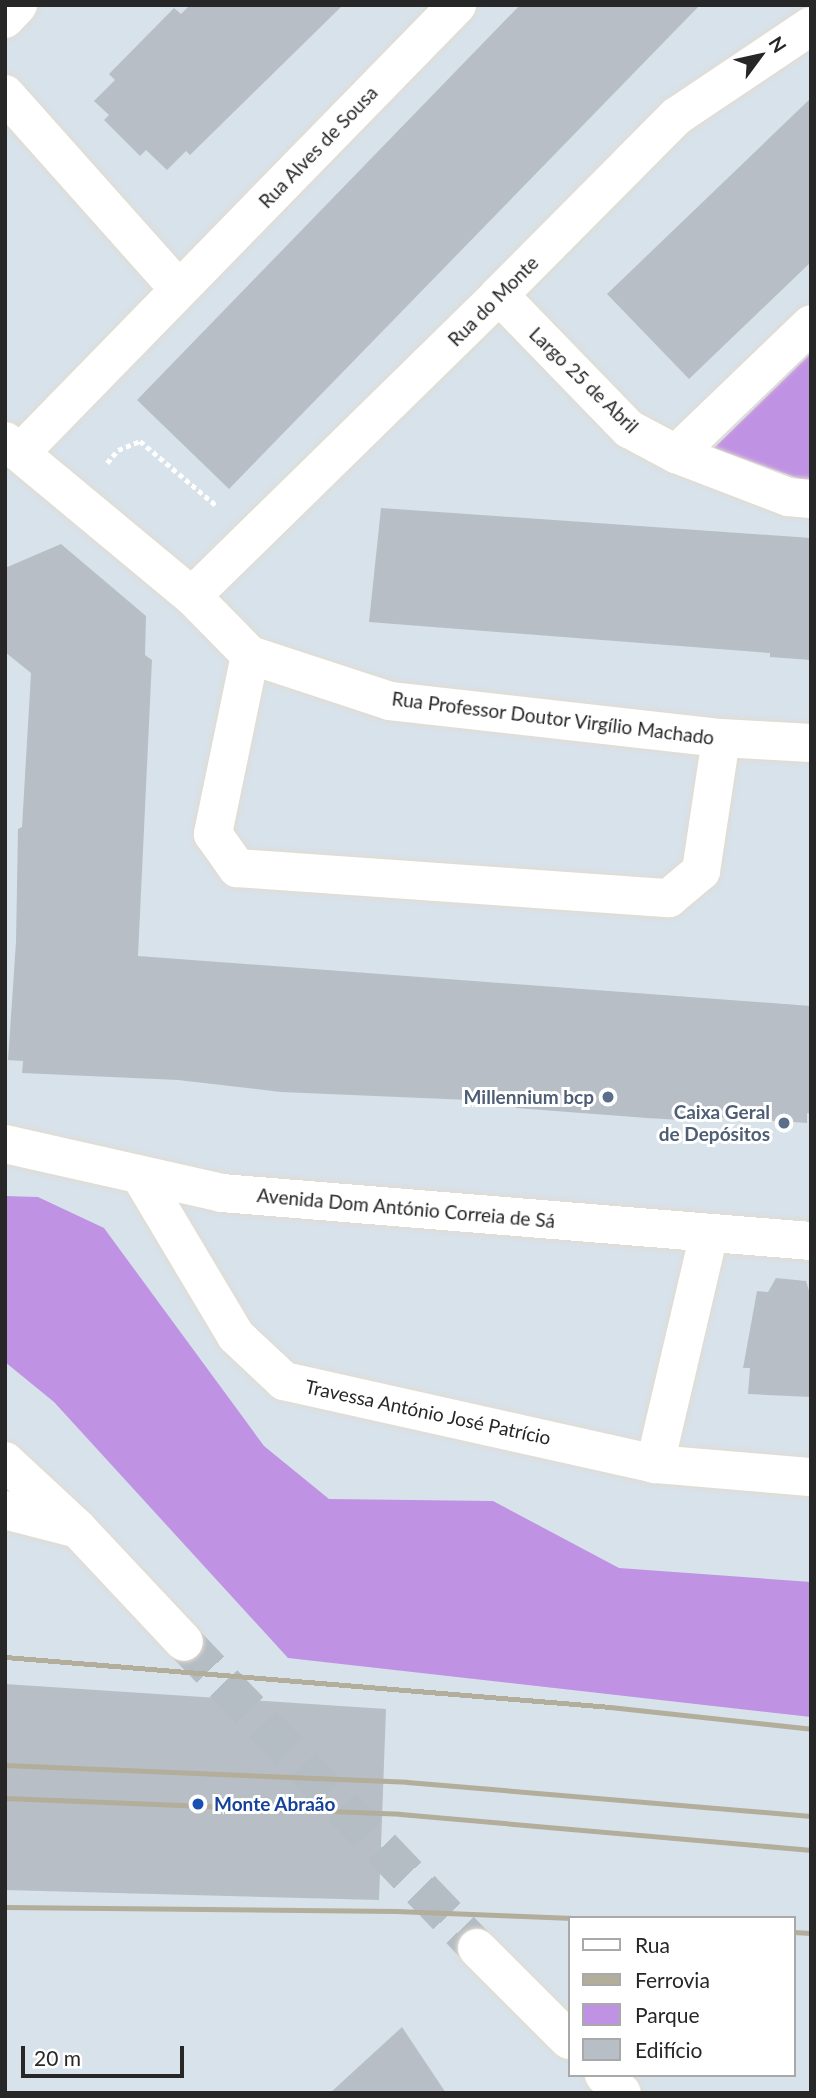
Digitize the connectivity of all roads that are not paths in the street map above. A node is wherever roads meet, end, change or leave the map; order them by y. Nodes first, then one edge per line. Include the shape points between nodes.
1 (18, 5) edge
2 (457, 5) edge
3 (5, 19) edge
4 (811, 26) edge
5 (5, 94) edge
6 (178, 289) junction
7 (499, 295) junction
8 (811, 324) edge
9 (13, 447) edge
10 (676, 454) junction
11 (811, 499) edge
12 (191, 596) junction
13 (250, 655) junction
14 (721, 738) junction
15 (811, 743) edge
16 (5, 1144) edge
17 (140, 1175) junction
18 (709, 1233) junction
19 (811, 1241) edge
20 (5, 1461) edge
21 (655, 1464) junction
22 (811, 1477) edge
23 (5, 1510) edge
24 (76, 1528) junction
25 (184, 1642) tunnel mouth
26 (477, 1948) tunnel mouth
27 (568, 2039) edge
28 (606, 2077) edge
29 (622, 2093) edge

1 - 3 street
2 - 6 street, Rua Alves de Sousa
4 - 7 street, Rua do Monte via 677,116
5 - 6 street
6 - 9 street, Rua Alves de Sousa
7 - 10 street, Largo 25 de Abril via 629,429
7 - 12 street, Rua do Monte
8 - 10 street
9 - 12 street, Rua Professor Doutor Virgílio Machado
10 - 11 street, Largo 25 de Abril via 788,497
12 - 13 street, Rua Professor Doutor Virgílio Machado
13 - 14 street, Rua Professor Doutor Virgílio Machado via 390,701
13 - 14 street via 213,834 237,868 669,898 701,871
14 - 15 street, Rua Professor Doutor Virgílio Machado
16 - 17 street, Avenida Dom António Correia de Sá
17 - 18 street, Avenida Dom António Correia de Sá via 222,1194
17 - 21 street, Travessa António José Patrício via 236,1336 284,1381
18 - 19 street, Avenida Dom António Correia de Sá
18 - 21 street
20 - 24 street
21 - 22 street, Travessa António José Patrício
23 - 24 street
24 - 25 street
26 - 27 street
28 - 29 street

